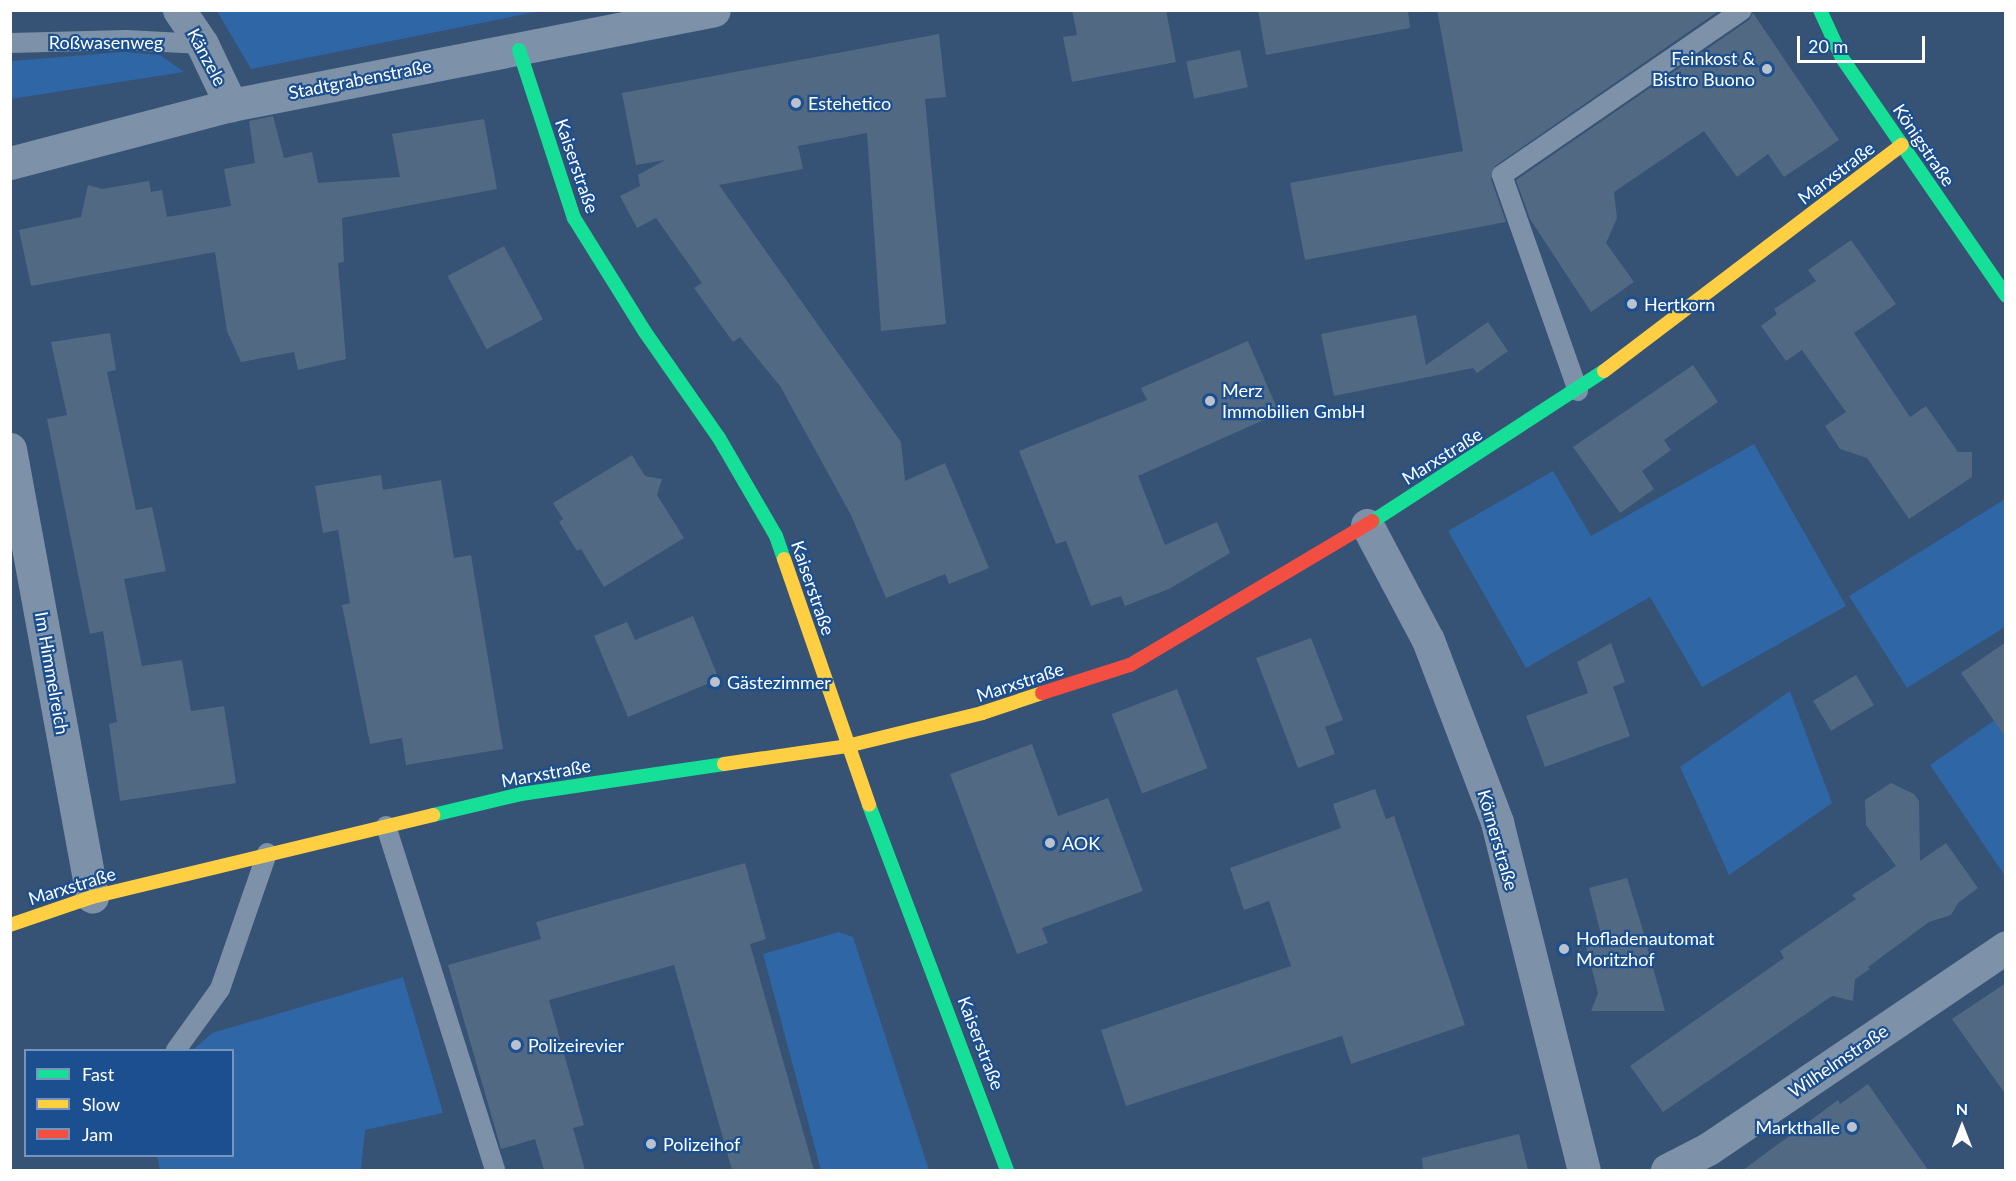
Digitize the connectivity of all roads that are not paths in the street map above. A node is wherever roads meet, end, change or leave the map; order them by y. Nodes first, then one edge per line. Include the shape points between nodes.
1 (179, 10) edge
2 (714, 10) edge
3 (1742, 10) edge
4 (1820, 10) edge
5 (10, 43) edge
6 (202, 44) junction
7 (519, 50) junction
8 (231, 105) junction
9 (1902, 145) junction
10 (10, 163) edge
11 (2006, 296) edge
12 (1578, 391) junction
13 (10, 449) edge
14 (1367, 525) junction
15 (20, 551) edge
16 (847, 746) junction
17 (386, 826) junction
18 (267, 853) junction
19 (92, 897) junction
20 (10, 925) edge
21 (2006, 947) edge
22 (177, 1049) edge
23 (495, 1170) edge
24 (1007, 1170) edge
25 (1584, 1170) edge
26 (1667, 1170) edge

1 - 6 street, Känzele
2 - 7 street, Stadtgrabenstraße
3 - 12 lane via 1502,175
4 - 9 main road, Königstraße via 1842,58
5 - 6 lane, Roßwasenweg via 126,40
6 - 8 street, Känzele
7 - 8 street, Stadtgrabenstraße
7 - 16 main road, Kaiserstraße via 574,218 645,332 719,438 776,536
8 - 10 street, Stadtgrabenstraße
9 - 11 main road, Königstraße
9 - 12 main road, Marxstraße
12 - 14 main road, Marxstraße
13 - 15 street, Im Himmelreich
14 - 16 main road, Marxstraße via 1130,665 982,713
14 - 25 street, Körnerstraße via 1428,640 1497,822
15 - 19 street, Im Himmelreich
16 - 17 main road, Marxstraße via 521,794
16 - 24 main road, Kaiserstraße
17 - 18 main road, Marxstraße
17 - 23 lane
18 - 19 main road, Marxstraße
18 - 22 lane via 220,989
19 - 20 main road, Marxstraße
21 - 26 street, Wilhelmstraße via 1708,1149

